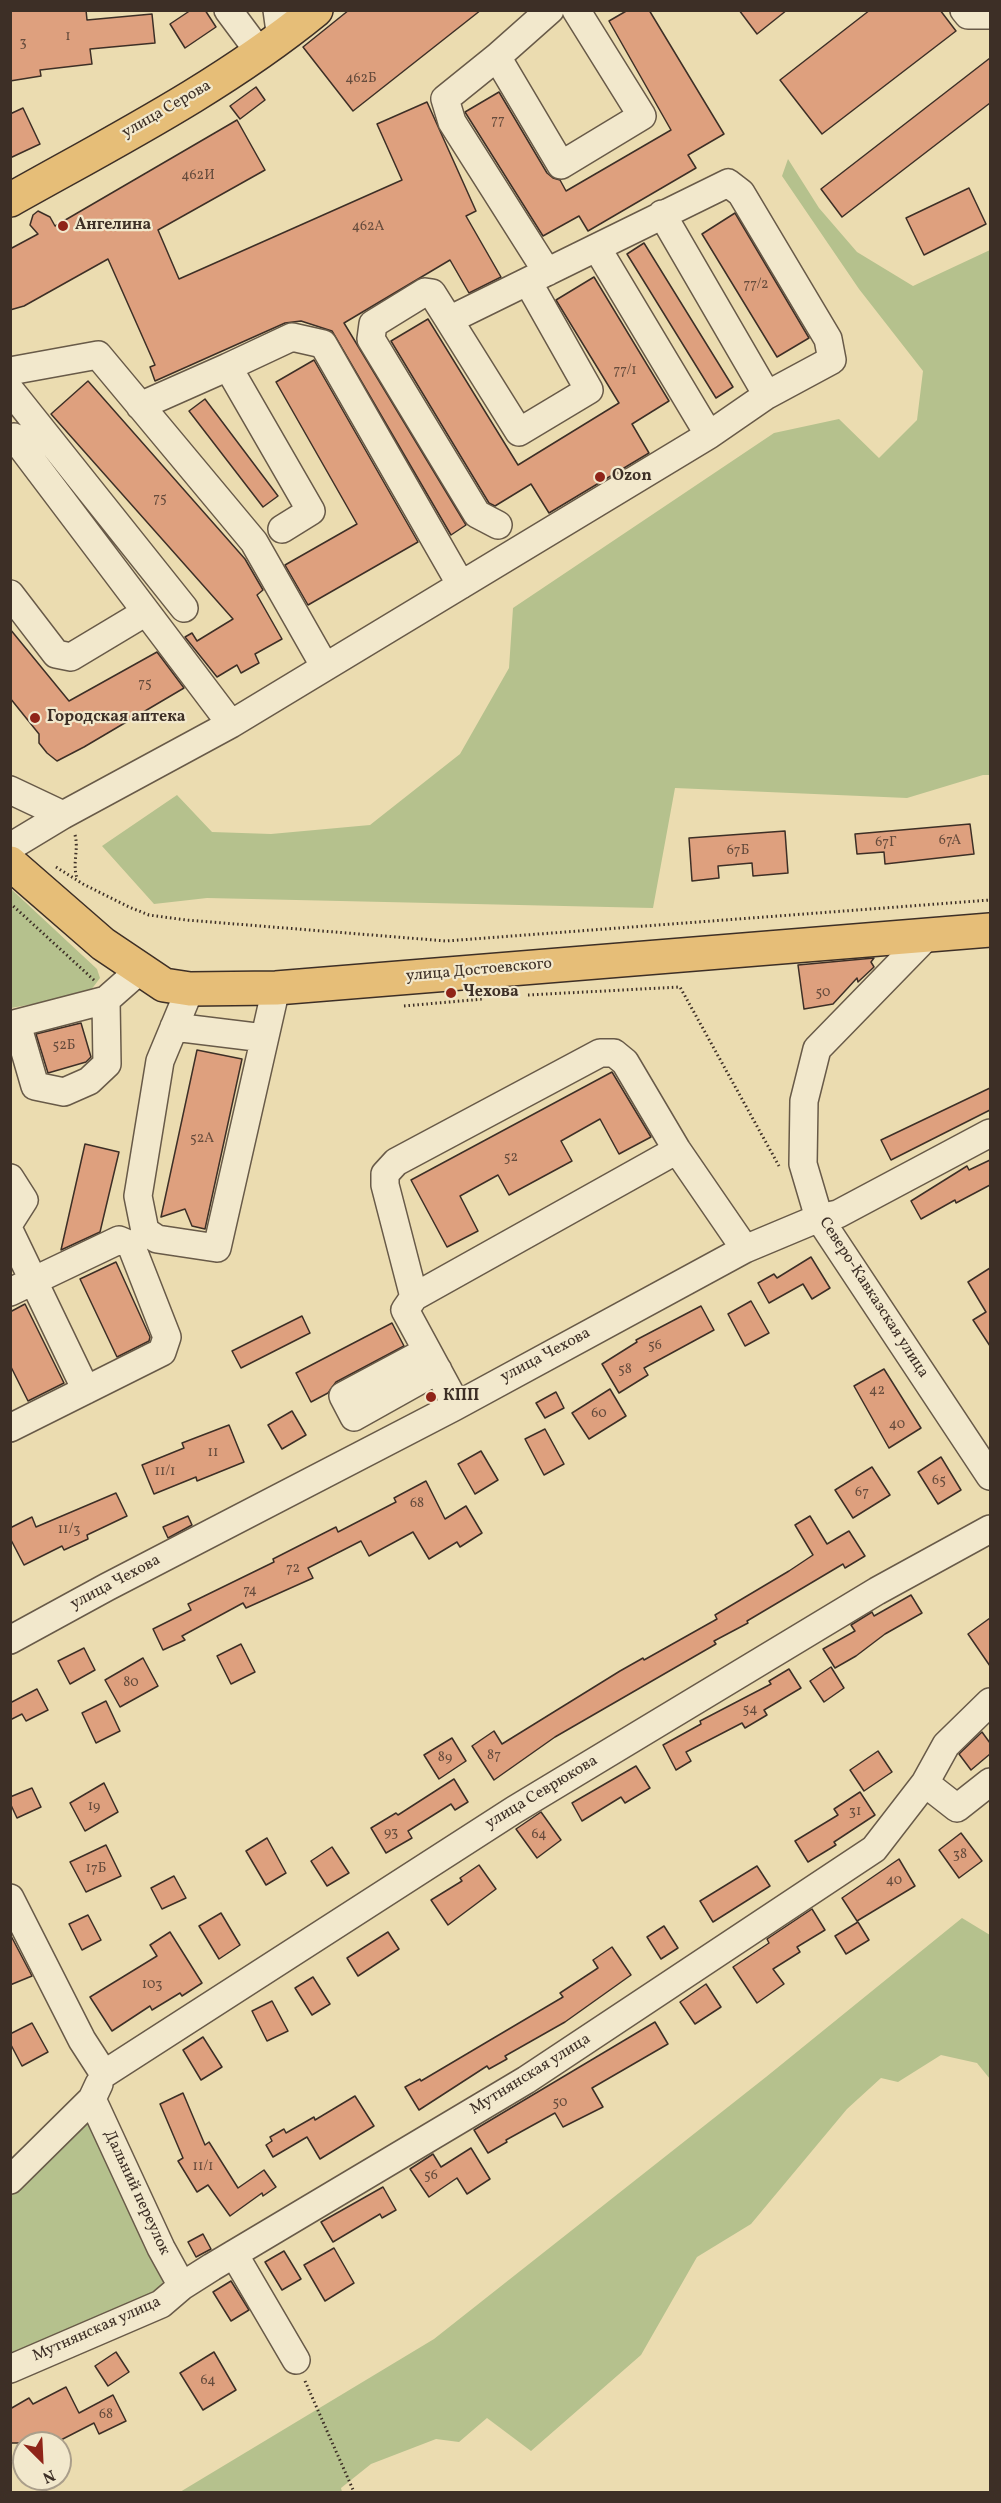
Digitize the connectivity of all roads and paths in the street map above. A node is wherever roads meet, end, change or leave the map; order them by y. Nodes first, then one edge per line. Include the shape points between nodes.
1 (228, 10) edge
2 (316, 10) edge
3 (550, 10) edge
4 (576, 10) edge
5 (964, 10) edge
6 (990, 15) edge
7 (273, 34) edge
8 (497, 57) junction
9 (10, 200) edge
10 (662, 214) junction
11 (597, 248) junction
12 (537, 277) junction
13 (449, 320) junction
14 (228, 367) junction
15 (10, 371) edge
16 (10, 390) edge
17 (767, 395) junction
18 (140, 406) junction
19 (709, 435) junction
20 (10, 439) edge
21 (498, 525) dead end
22 (282, 529) dead end
23 (461, 585) junction
24 (10, 594) edge
25 (184, 608) dead end
26 (146, 612) junction
27 (325, 667) junction
28 (231, 724) junction
29 (10, 790) edge
30 (63, 815) junction
31 (20, 841) edge
32 (10, 863) edge
33 (77, 880) junction
34 (990, 900) edge
35 (10, 903) edge
36 (990, 930) edge
37 (929, 934) junction
38 (140, 970) junction
39 (190, 988) junction
40 (276, 988) junction
41 (518, 996) dead end
42 (110, 997) junction
43 (483, 999) dead end
44 (404, 1006) dead end
45 (14, 1024) edge
46 (174, 1027) junction
47 (264, 1038) junction
48 (990, 1133) edge
49 (677, 1150) junction
50 (780, 1168) dead end
51 (10, 1178) edge
52 (819, 1218) junction
53 (10, 1222) edge
54 (10, 1232) edge
55 (745, 1249) junction
56 (22, 1287) edge
57 (414, 1297) junction
58 (86, 1390) junction
59 (454, 1407) junction
60 (10, 1428) edge
61 (990, 1476) edge
62 (990, 1529) edge
63 (10, 1640) edge
64 (990, 1702) edge
65 (990, 1782) edge
66 (925, 1783) junction
67 (10, 1898) edge
68 (104, 2074) junction
69 (92, 2099) junction
70 (10, 2180) edge
71 (234, 2254) junction
72 (182, 2286) junction
73 (296, 2360) joint
74 (10, 2369) edge
75 (354, 2493) edge

1 - 7 street
2 - 7 main road, улица Серова
3 - 8 street
4 - 8 street via 642,116 561,165
5 - 6 street via 968,15
7 - 9 main road, улица Серова via 196,94
8 - 12 street via 445,99 452,122
10 - 11 street
10 - 17 street
10 - 17 street via 728,183 741,193 828,339 832,360
11 - 12 street
11 - 19 street
12 - 13 street
12 - 13 street via 589,390 519,432
13 - 21 street via 432,293 425,292 373,324 371,339 477,514
14 - 18 street
14 - 22 street via 311,511
14 - 23 street via 292,337 323,344
15 - 18 street via 98,355
16 - 25 street
17 - 19 street
18 - 27 street via 254,542
19 - 23 street
20 - 26 street via 14,437
23 - 27 street
24 - 26 street via 56,654 71,657
26 - 28 street
27 - 28 street
28 - 30 street
29 - 30 street
30 - 31 street
30 - 33 path via 77,846 73,866
31 - 33 path
32 - 38 main road, улица Достоевского via 103,944
33 - 34 path via 149,915 446,941
35 - 42 path
36 - 37 main road, улица Достоевского
37 - 40 main road, улица Достоевского
37 - 52 street, Северо-Кавказская улица via 818,1049 804,1101 803,1164
38 - 39 main road, улица Достоевского via 164,985
38 - 42 street
39 - 40 main road, улица Достоевского
39 - 46 street
40 - 47 street
41 - 50 path via 680,987
42 - 45 street
42 - 45 street via 107,1064 89,1081 64,1092 35,1086
43 - 44 path
46 - 47 street
46 - 47 street via 160,1061 138,1196 140,1216 145,1232 157,1239 217,1248
48 - 52 street, улица Чехова via 838,1214
49 - 55 street
49 - 57 street
49 - 57 street via 625,1062 614,1053 600,1053 396,1162 384,1174 385,1185
51 - 53 street via 24,1200
52 - 55 street, улица Чехова
52 - 61 street, Северо-Кавказская улица
54 - 56 street
55 - 59 street, улица Чехова
56 - 58 street
56 - 58 street via 119,1240 131,1245 167,1337 162,1352
57 - 59 street via 405,1310
58 - 60 street
59 - 63 street, улица Чехова
62 - 68 street, улица Севрюкова via 878,1591 514,1810
64 - 66 street, Мутнянская улица via 946,1745
65 - 66 street via 957,1808
66 - 71 street, Мутнянская улица via 874,1850 526,2080
67 - 68 street via 82,2040
68 - 69 street
69 - 70 street
69 - 72 street, Дальний переулок
71 - 72 street, Мутнянская улица
71 - 73 street
72 - 74 street, Мутнянская улица via 161,2304
73 - 75 path

